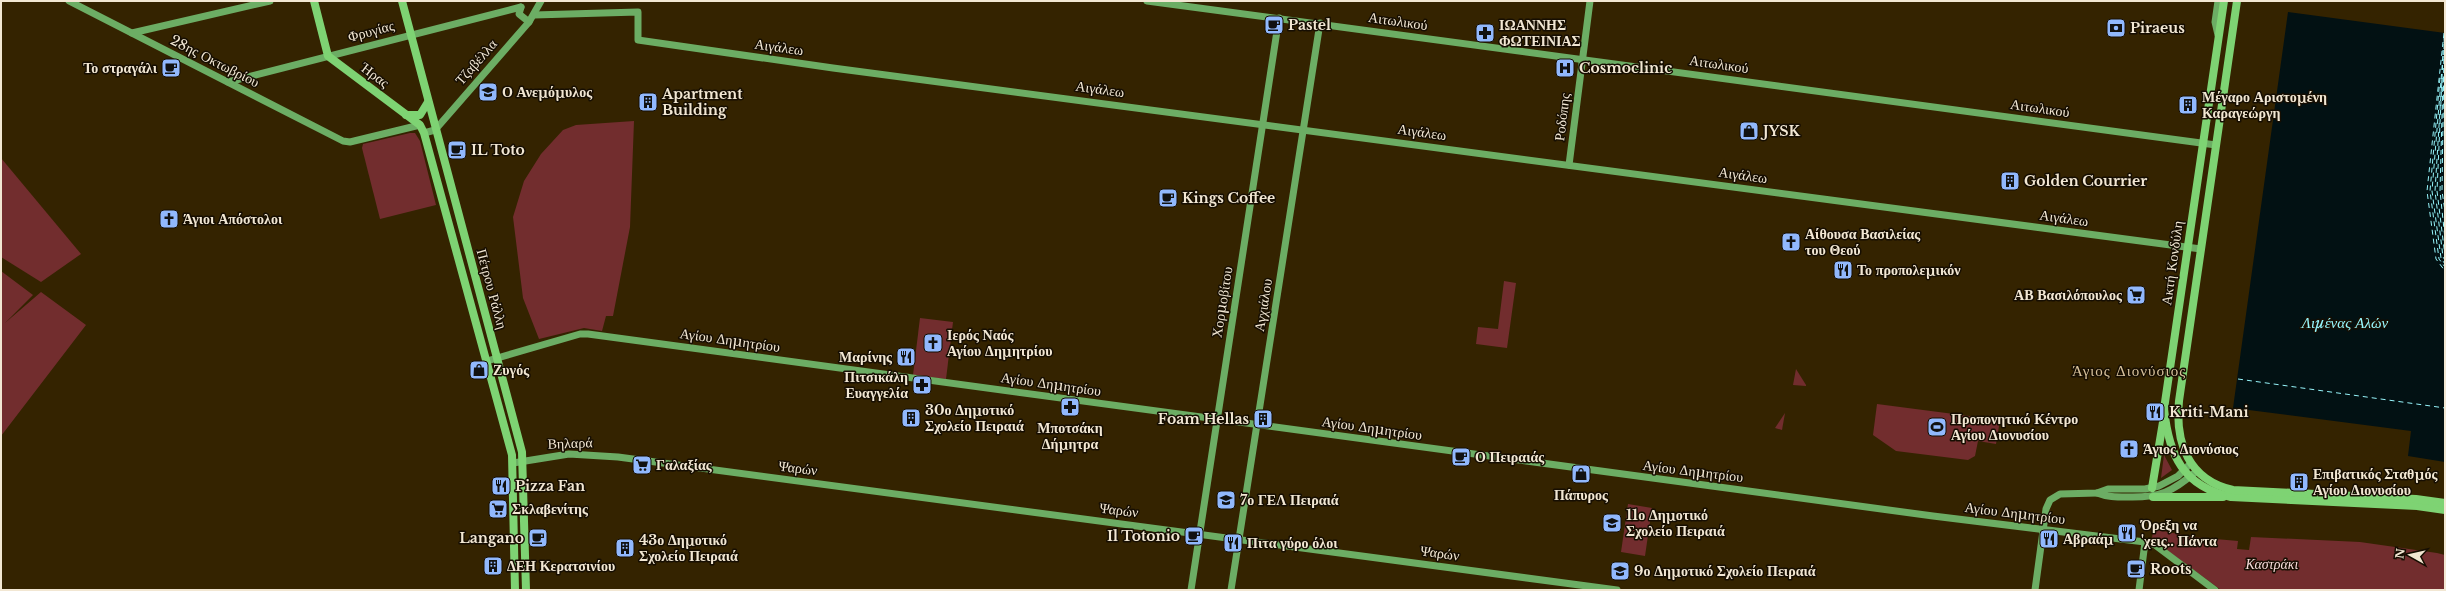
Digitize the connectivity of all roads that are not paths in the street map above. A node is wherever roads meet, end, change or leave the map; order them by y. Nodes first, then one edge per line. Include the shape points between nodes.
1 (69, 1) edge
2 (270, 1) edge
3 (314, 1) edge
4 (402, 1) edge
5 (541, 1) edge
6 (1146, 1) edge
7 (1590, 1) edge
8 (2218, 1) edge
9 (2224, 1) edge
10 (2237, 1) edge
11 (534, 15) junction
12 (1279, 18) junction
13 (529, 22) junction
14 (1320, 24) junction
15 (132, 33) junction
16 (410, 34) junction
17 (2218, 35) junction
18 (328, 56) junction
19 (1583, 59) junction
20 (228, 82) junction
21 (428, 102) junction
22 (406, 115) junction
23 (1263, 124) junction
24 (422, 129) junction
25 (435, 130) junction
26 (1303, 130) junction
27 (2202, 143) junction
28 (2216, 145) junction
29 (1569, 165) junction
30 (2188, 248) junction
31 (2201, 249) junction
32 (498, 358) junction
33 (487, 361) junction
34 (2164, 409) junction
35 (1217, 420) junction
36 (1257, 425) junction
37 (618, 457) joint
38 (523, 460) junction
39 (513, 463) junction
40 (2191, 463) junction
41 (2183, 470) junction
42 (2197, 471) junction
43 (2189, 478) junction
44 (2152, 488) junction
45 (2097, 493) junction
46 (2153, 497) junction
47 (2231, 497) junction
48 (2445, 503) edge
49 (2445, 510) edge
50 (2043, 529) junction
51 (1200, 533) junction
52 (1240, 539) junction
53 (2145, 542) junction
54 (515, 587) edge
55 (526, 589) edge
56 (1191, 590) edge
57 (1232, 590) edge
58 (1617, 590) edge
59 (2035, 590) edge
60 (2139, 590) edge
61 (2215, 590) edge

1 - 15 street, 28ης Οκτωβρίου
2 - 15 street
3 - 18 main road
4 - 16 main road, Πέτρου Ράλλη
5 - 11 street, Τζαβέλλα
6 - 12 street, Αιτωλικού
7 - 19 street, Ροδόπης
8 - 17 street, Ακτή Κονδύλη via 2215,22
9 - 17 main road
10 - 28 main road, Ακτή Κονδύλη
11 - 13 street, Τζαβέλλα
11 - 23 street, Αιγάλεω via 638,12 638,40
12 - 14 street, Αιτωλικού
12 - 23 street, Χορμοβίτου
13 - 16 street, Φρυγίας via 519,14 521,7
13 - 25 street, Τζαβέλλα
14 - 19 street, Αιτωλικού
14 - 26 street, Αγχιάλου
15 - 20 street, 28ης Οκτωβρίου
16 - 18 street, Φρυγίας
16 - 21 main road, Πέτρου Ράλλη
17 - 27 main road, Ακτή Κονδύλη
18 - 20 street, Φρυγίας
18 - 22 main road, Ήρας
19 - 27 street, Αιτωλικού
19 - 29 street, Ροδόπης
20 - 24 street, 28ης Οκτωβρίου via 337,138 350,142
21 - 22 main road via 420,115
21 - 25 main road, Πέτρου Ράλλη
22 - 24 main road
23 - 26 street, Αιγάλεω
23 - 35 street, Χορμοβίτου
24 - 25 street
24 - 33 main road, Πέτρου Ράλλη
25 - 32 main road, Πέτρου Ράλλη
26 - 29 street, Αιγάλεω
26 - 36 street, Αγχιάλου
27 - 28 street, Αιτωλικού
27 - 30 main road, Ακτή Κονδύλη
28 - 31 main road, Ακτή Κονδύλη
29 - 30 street, Αιγάλεω
30 - 31 street, Αιγάλεω
30 - 34 main road, Ακτή Κονδύλη
31 - 40 main road, Ακτή Κονδύλη via 2178,417 2181,440
32 - 33 street, Αγίου Δημητρίου
32 - 35 street, Αγίου Δημητρίου via 580,334
32 - 38 main road, Πέτρου Ράλλη
33 - 39 main road, Πέτρου Ράλλη
34 - 41 main road, Ακτή Κονδύλη via 2170,443
34 - 44 main road
35 - 36 street, Αγίου Δημητρίου
35 - 51 street, Χορμοβίτου
36 - 50 street, Αγίου Δημητρίου
36 - 52 street, Αγχιάλου
37 - 38 street, Βηλαρά via 569,454
37 - 51 street, Ψαρών
38 - 39 street, Βηλαρά
38 - 55 main road, Πέτρου Ράλλη
39 - 54 main road, Πέτρου Ράλλη
40 - 41 street
40 - 42 main road, Ακτή Κονδύλη
41 - 43 main road, Ακτή Κονδύλη
41 - 44 street via 2170,481
42 - 43 street
42 - 48 main road, Ακτή Κονδύλη via 2209,482 2222,488 2245,492 2416,499
43 - 46 street via 2172,490
43 - 47 main road, Ακτή Κονδύλη via 2210,491
44 - 45 street via 2108,489
45 - 46 street via 2107,497
45 - 50 street via 2060,494 2053,497 2047,506
46 - 47 main road
47 - 49 main road via 2417,506
50 - 53 street, Αγίου Δημητρίου
50 - 59 street
51 - 52 street, Ψαρών
51 - 56 street, Χορμοβίτου
52 - 57 street, Αγχιάλου
52 - 58 street, Ψαρών
53 - 60 street
53 - 61 street, Αγίου Δημητρίου via 2155,545

